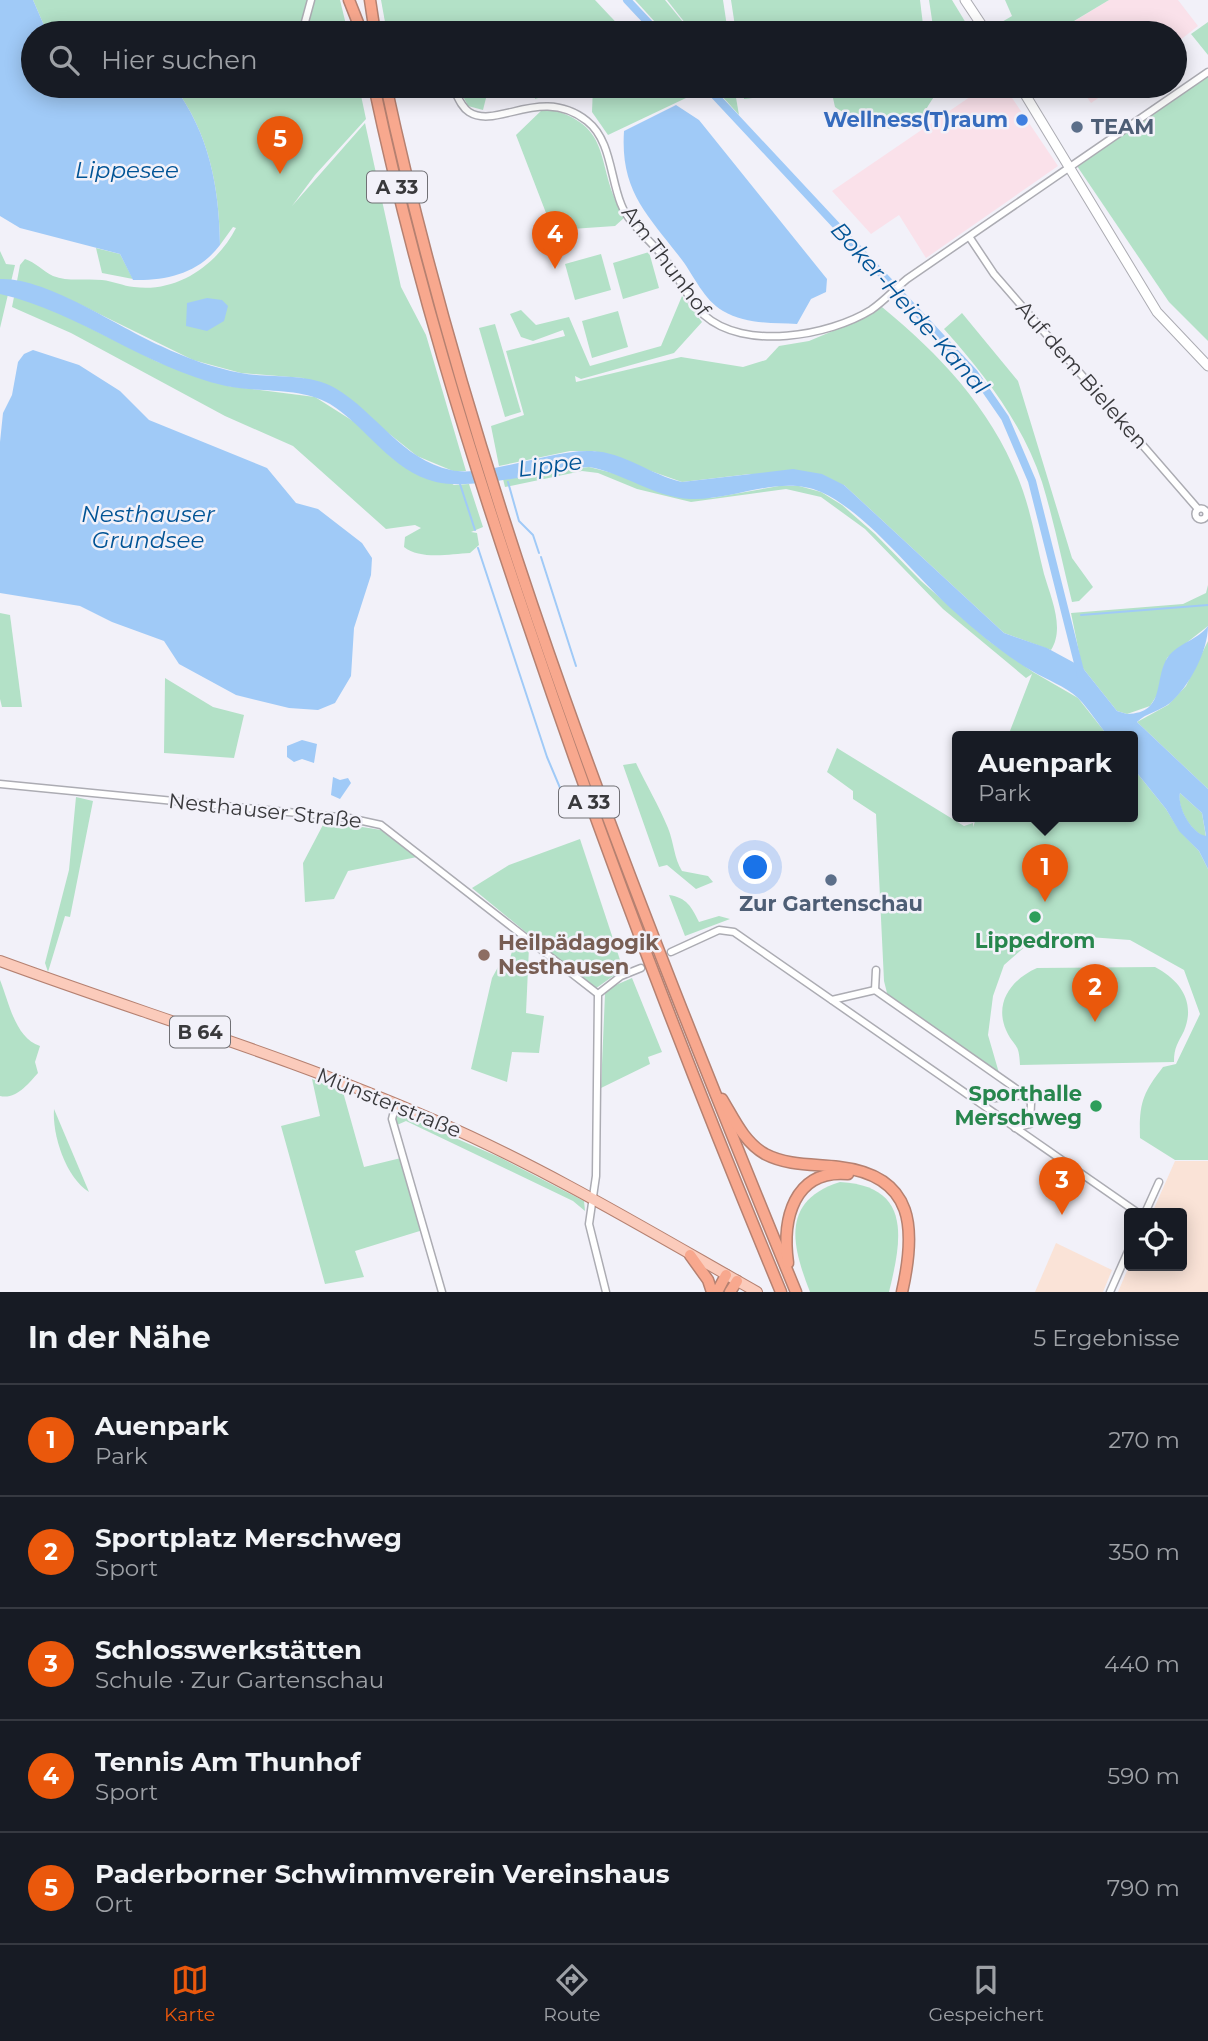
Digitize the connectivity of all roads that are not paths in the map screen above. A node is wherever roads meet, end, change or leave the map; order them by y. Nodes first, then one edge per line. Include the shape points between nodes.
1 (311, 0) edge
2 (349, 0) edge
3 (357, 0) edge
4 (372, 0) edge
5 (965, 0) edge
6 (305, 21) edge
7 (357, 21) edge
8 (360, 21) edge
9 (374, 21) edge
10 (979, 21) edge
11 (1208, 72) edge
12 (1187, 87) edge
13 (377, 98) edge
14 (389, 98) edge
15 (459, 98) edge
16 (1027, 98) edge
17 (1171, 98) edge
18 (1069, 169) junction
19 (970, 238) junction
20 (1208, 366) edge
21 (1208, 502) edge
22 (0, 784) edge
23 (671, 952) dead end
24 (0, 961) edge
25 (641, 968) dead end
26 (876, 970) dead end
27 (875, 990) junction
28 (598, 994) junction
29 (832, 1000) junction
30 (700, 1060) junction
31 (1025, 1095) junction
32 (976, 1101) junction
33 (396, 1104) junction
34 (1016, 1128) junction
35 (1159, 1182) dead end
36 (591, 1198) junction
37 (1131, 1208) edge
38 (1147, 1208) edge
39 (691, 1255) junction
40 (1124, 1260) edge
41 (726, 1275) junction
42 (737, 1281) junction
43 (794, 1286) edge
44 (442, 1292) edge
45 (606, 1292) edge
46 (715, 1292) edge
47 (730, 1292) edge
48 (757, 1292) edge
49 (781, 1292) edge
50 (899, 1292) edge
51 (1110, 1292) edge

1 - 6 street
2 - 7 highway
3 - 8 highway
4 - 9 highway
5 - 10 street
11 - 12 street, Am Thunhof
13 - 49 highway, A 33 via 422,289 495,527 640,940
14 - 30 highway, A 33 via 432,276 509,531 618,845
15 - 19 street, Am Thunhof via 478,116 544,105 567,110 590,124 606,151 622,206 665,258 697,307 713,322 756,334 799,335 857,317
16 - 18 street
17 - 18 street, Am Thunhof
18 - 19 street, Am Thunhof
18 - 20 street via 1157,312
19 - 21 street, Auf dem Bieleken via 994,274 1200,509
22 - 28 street, Nesthauser Straße via 349,818 381,825
23 - 29 street via 727,930
24 - 33 main road, Münsterstraße / B 64
25 - 28 street via 621,976
26 - 27 street
27 - 29 street
27 - 31 street
28 - 36 street via 596,1176
29 - 32 street
30 - 43 highway, A 33
30 - 50 highway via 742,1134 765,1154 799,1164 858,1170 878,1177 899,1196 910,1226 910,1253
31 - 32 street
31 - 34 street via 1031,1103 1030,1124
32 - 34 street
33 - 36 main road, Münsterstraße / B 64
33 - 44 street via 392,1119
34 - 37 street
35 - 38 street
36 - 39 main road, Münsterstraße / B 64
36 - 45 street via 589,1224
39 - 41 main road, Münsterstraße / B 64
39 - 46 highway
40 - 51 street
41 - 42 main road, Münsterstraße / B 64
41 - 46 highway
42 - 47 highway
42 - 48 main road, Münsterstraße / B 64
43 - 50 highway via 786,1228 795,1199 826,1176 857,1174 887,1188 903,1211 907,1240

